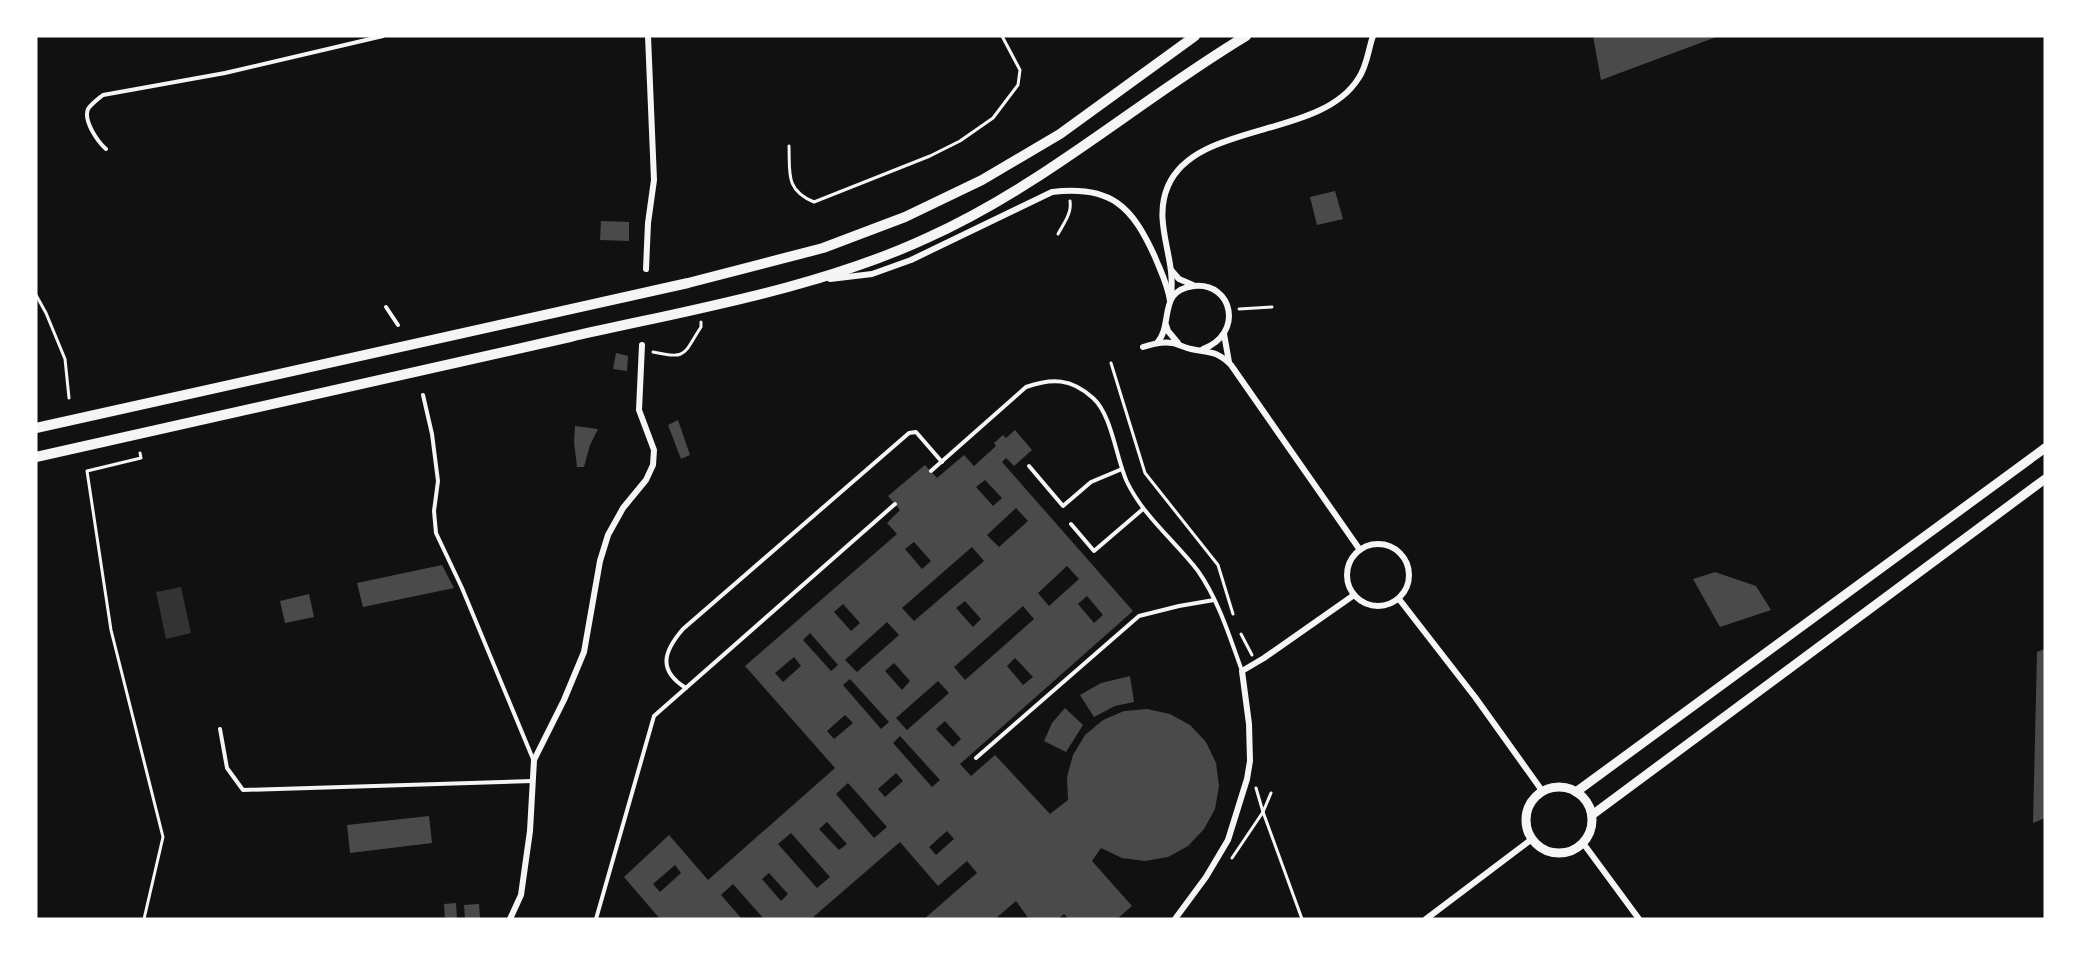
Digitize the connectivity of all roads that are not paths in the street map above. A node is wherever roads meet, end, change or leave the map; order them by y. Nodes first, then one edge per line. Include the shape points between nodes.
1 (383, 36) edge
2 (648, 36) edge
3 (1195, 36) edge
4 (1246, 36) edge
5 (1365, 36) edge
6 (1372, 36) edge
7 (1366, 59) junction
8 (106, 149) dead end
9 (646, 269) dead end
10 (1172, 270) junction
11 (809, 281) junction
12 (1197, 285) junction
13 (1170, 301) junction
14 (386, 307) dead end
15 (1165, 321) junction
16 (398, 325) dead end
17 (1224, 334) junction
18 (1157, 343) junction
19 (1182, 346) junction
20 (1143, 347) dead end
21 (642, 348) road end
22 (1203, 349) junction
23 (1230, 365) junction
24 (423, 396) dead end
25 (36, 428) edge
26 (2045, 448) edge
27 (36, 457) edge
28 (942, 462) junction
29 (1029, 466) dead end
30 (1122, 469) junction
31 (931, 471) dead end
32 (2045, 478) edge
33 (895, 504) dead end
34 (1143, 509) junction
35 (1071, 524) dead end
36 (1360, 550) junction
37 (1354, 595) junction
38 (1399, 599) junction
39 (1214, 600) junction
40 (1242, 671) junction
41 (686, 688) junction
42 (220, 729) dead end
43 (976, 758) dead end
44 (534, 760) junction
45 (532, 781) junction
46 (1543, 792) junction
47 (1576, 792) junction
48 (1592, 815) junction
49 (1532, 839) junction
50 (1583, 843) junction
51 (510, 919) edge
52 (596, 919) edge
53 (1175, 919) edge
54 (1426, 919) edge
55 (1639, 919) edge

1 - 8 lane via 225,73 103,95 87,115 94,135
2 - 9 street via 654,180
3 - 25 main road via 1060,134 982,180 906,217 823,248 688,283
4 - 11 main road via 979,213 927,239
5 - 7 street
6 - 7 street
7 - 10 street via 1358,81 1334,102 1306,116 1196,154 1178,170 1167,187 1161,213
10 - 12 street via 1179,279
10 - 13 street
11 - 13 street via 882,271 1052,192 1092,191 1122,206 1135,218 1165,278
11 - 27 main road
12 - 13 street via 1177,292
12 - 17 street via 1217,292 1229,309 1230,320
13 - 15 street
14 - 16 lane
15 - 18 street via 1164,335
15 - 19 street via 1174,340
17 - 22 street via 1213,346
17 - 23 street
18 - 19 street
18 - 20 street
19 - 22 street
21 - 44 street via 639,410 654,450 653,465 608,535 584,652
22 - 23 street via 1214,352
23 - 36 street
24 - 44 lane via 438,481 434,511 438,542 462,588
26 - 47 street
28 - 30 lane via 1026,387 1044,381 1063,381 1081,388 1095,400 1105,416
28 - 31 lane
28 - 41 lane via 916,432 909,433 696,617 673,641 666,656 670,673
29 - 30 lane via 1063,506 1091,482
30 - 34 lane
32 - 48 street
33 - 41 lane
34 - 35 lane via 1094,551
34 - 39 lane via 1198,572
36 - 37 street via 1347,572
36 - 38 street via 1387,545 1404,557 1410,576
37 - 38 street via 1362,602 1381,607
37 - 40 street
38 - 46 street
39 - 40 lane
39 - 43 lane via 1139,616
40 - 53 street via 1249,724 1247,779 1228,840
41 - 52 lane via 652,719
42 - 45 lane via 227,768 243,790
44 - 45 street
45 - 51 street via 521,895
46 - 47 street via 1565,788
46 - 49 street via 1527,813
47 - 48 street via 1587,802
48 - 50 street via 1589,835
49 - 50 street via 1540,848 1562,853
49 - 54 street
50 - 55 street

